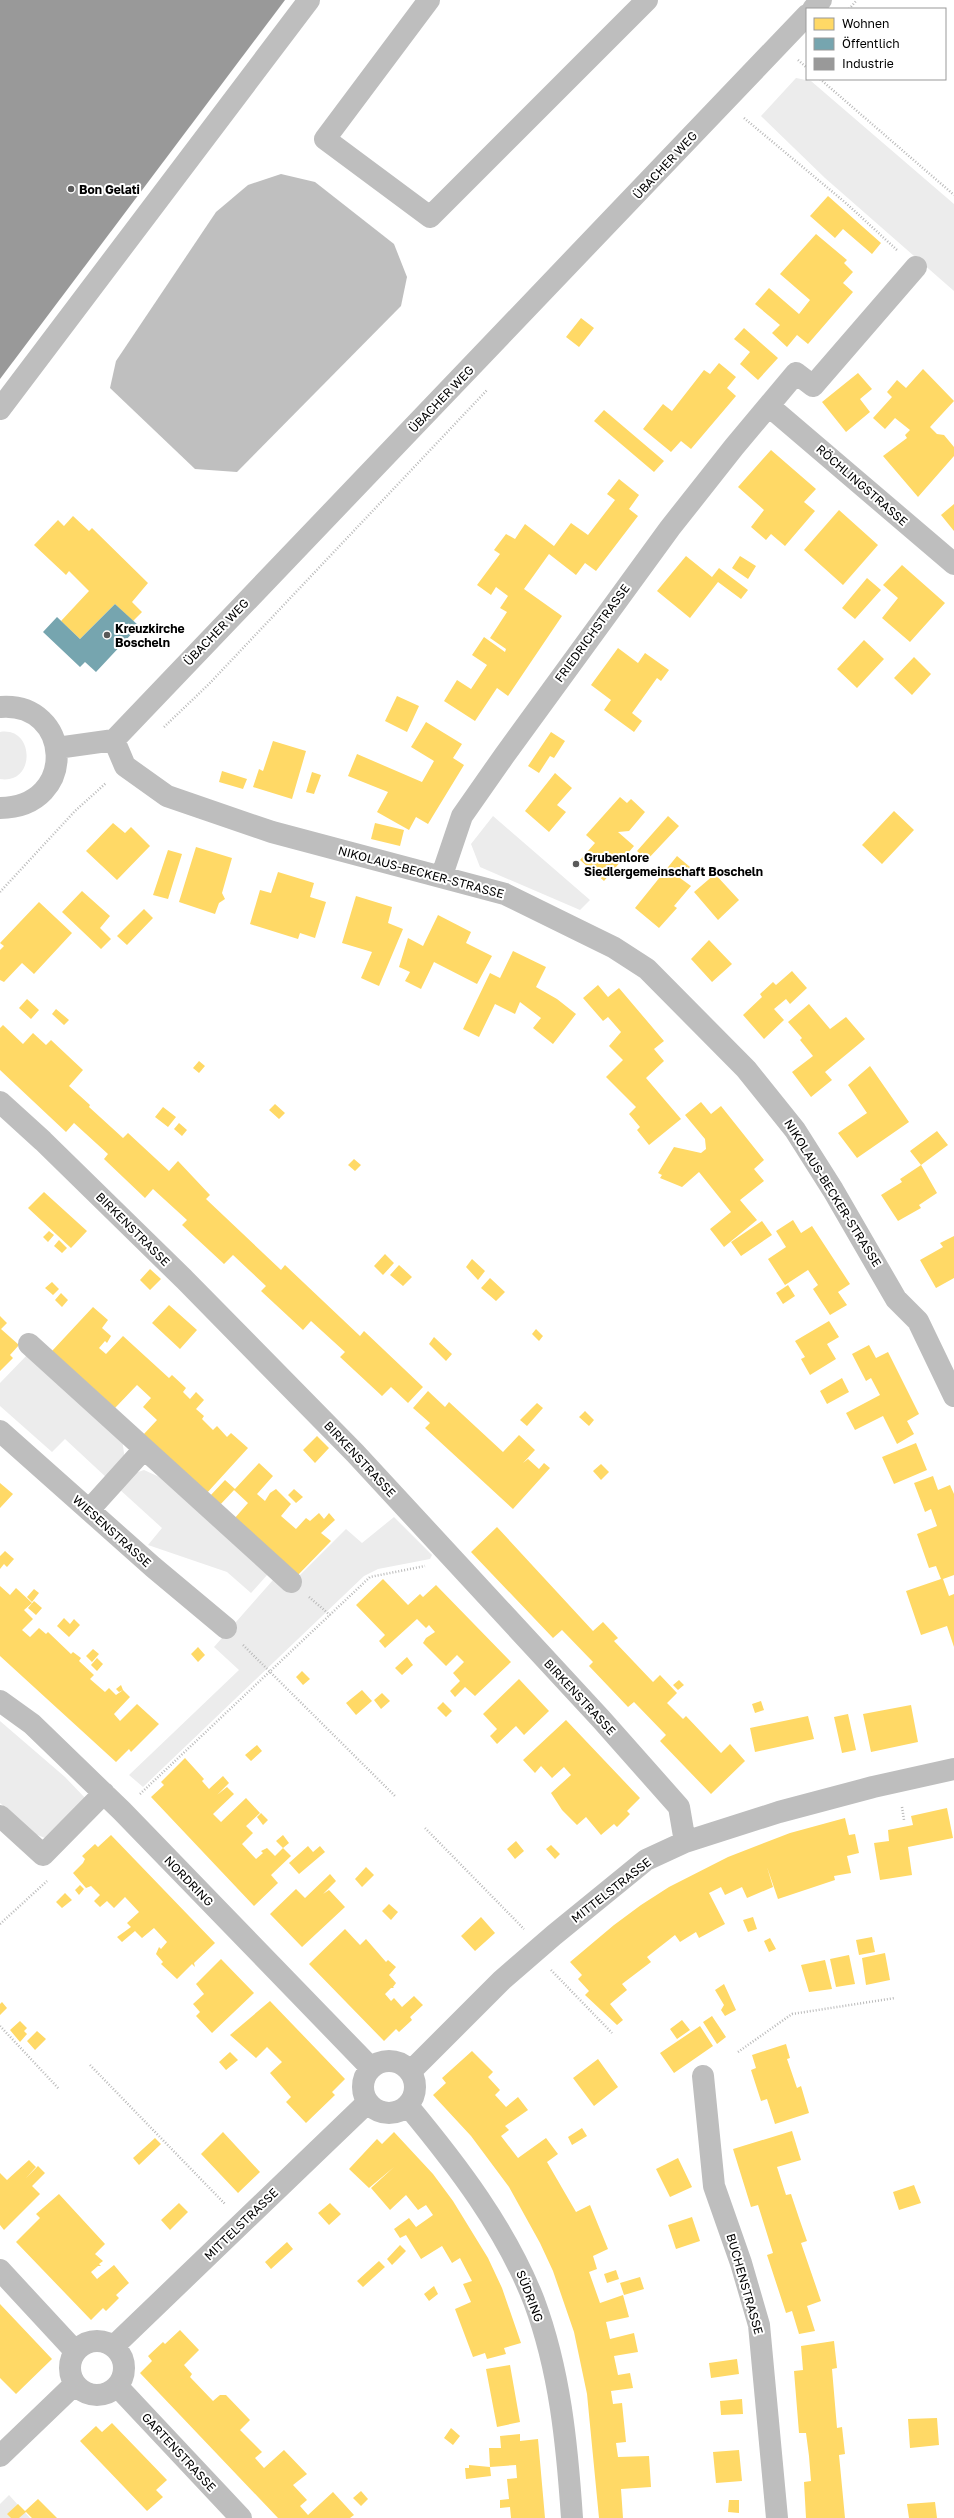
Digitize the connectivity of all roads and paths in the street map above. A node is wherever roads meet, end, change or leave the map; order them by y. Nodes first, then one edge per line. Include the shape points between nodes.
1 (309, 0) edge
2 (429, 0) edge
3 (647, 0) edge
4 (821, 0) edge
5 (857, 0) edge
6 (814, 8) edge
7 (850, 8) edge
8 (806, 16) edge
9 (821, 80) edge
10 (744, 118) dead end
11 (954, 195) edge
12 (916, 267) joint
13 (769, 406) junction
14 (0, 408) edge
15 (954, 564) edge
16 (0, 707) edge
17 (114, 740) junction
18 (57, 748) junction
19 (0, 808) edge
20 (442, 876) junction
21 (0, 1102) edge
22 (29, 1344) dead end
23 (954, 1396) edge
24 (0, 1431) edge
25 (144, 1449) junction
26 (89, 1510) junction
27 (445, 1550) junction
28 (292, 1582) dead end
29 (226, 1628) joint
30 (270, 1672) junction
31 (0, 1702) edge
32 (954, 1769) edge
33 (104, 1793) junction
34 (396, 1797) dead end
35 (122, 1811) junction
36 (0, 1816) edge
37 (425, 1828) dead end
38 (685, 1842) junction
39 (52, 1876) dead end
40 (0, 1924) edge
41 (537, 1949) junction
42 (895, 1998) dead end
43 (0, 2026) edge
44 (612, 2033) dead end
45 (738, 2052) dead end
46 (90, 2065) dead end
47 (371, 2068) junction
48 (410, 2072) junction
49 (703, 2076) dead end
50 (59, 2089) dead end
51 (368, 2102) junction
52 (408, 2106) junction
53 (243, 2222) junction
54 (0, 2270) edge
55 (114, 2346) junction
56 (75, 2351) junction
57 (75, 2384) junction
58 (117, 2386) junction
59 (0, 2456) edge
60 (241, 2518) edge
61 (572, 2518) edge
62 (777, 2518) edge

1 - 14 street
2 - 3 street via 325,140 430,217
4 - 6 street
5 - 7 path
8 - 17 street, ÜBACHER WEG
9 - 11 path
10 - 12 path via 847,204
12 - 13 street, FRIEDRICHSTRASSE via 813,386 796,373
13 - 15 street, RÖCHLINGSTRASSE
13 - 20 street, FRIEDRICHSTRASSE via 734,447 614,603 462,816
16 - 18 street via 11,706 27,710 41,719 51,732
17 - 18 street
17 - 20 street, NIKOLAUS-BECKER-STRASSE via 125,766 167,796 272,832
18 - 19 street via 57,764 52,780 43,792 30,802 15,808
20 - 23 street, NIKOLAUS-BECKER-STRASSE via 505,894 613,947 648,969 694,1014 746,1068 796,1130 896,1299 918,1321
21 - 27 street, BIRKENSTRASSE via 44,1141 190,1285 356,1453
22 - 25 street
24 - 26 street, WIESENSTRASSE
25 - 26 street
25 - 28 street
26 - 29 street, WIESENSTRASSE
27 - 30 path via 430,1565 370,1577
27 - 38 street, BIRKENSTRASSE via 679,1807
29 - 30 path
30 - 34 path
30 - 35 path
31 - 33 street, NORDRING via 32,1724
32 - 38 street, MITTELSTRASSE via 800,1806
33 - 35 street, NORDRING
33 - 36 street via 43,1855
35 - 47 street, NORDRING
37 - 41 path
38 - 41 street, MITTELSTRASSE via 646,1860
39 - 40 path
41 - 44 path
41 - 48 street, MITTELSTRASSE via 502,1980
42 - 45 path via 792,2014
43 - 50 path
46 - 53 path
47 - 48 street via 387,2061 396,2062
47 - 51 street via 362,2084
48 - 52 street via 415,2087
49 - 62 street, BUCHENSTRASSE via 714,2186 759,2325
51 - 52 street via 380,2112 386,2113 399,2111
51 - 53 street, MITTELSTRASSE
52 - 61 street, SÜDRING via 481,2201 516,2260 534,2301 560,2398 567,2442
53 - 55 street, MITTELSTRASSE
54 - 56 street
55 - 56 street via 93,2341
55 - 58 street via 124,2366
56 - 57 street via 69,2368
57 - 58 street via 84,2392 95,2395 107,2393
57 - 59 street
58 - 60 street, GARTENSTRASSE

